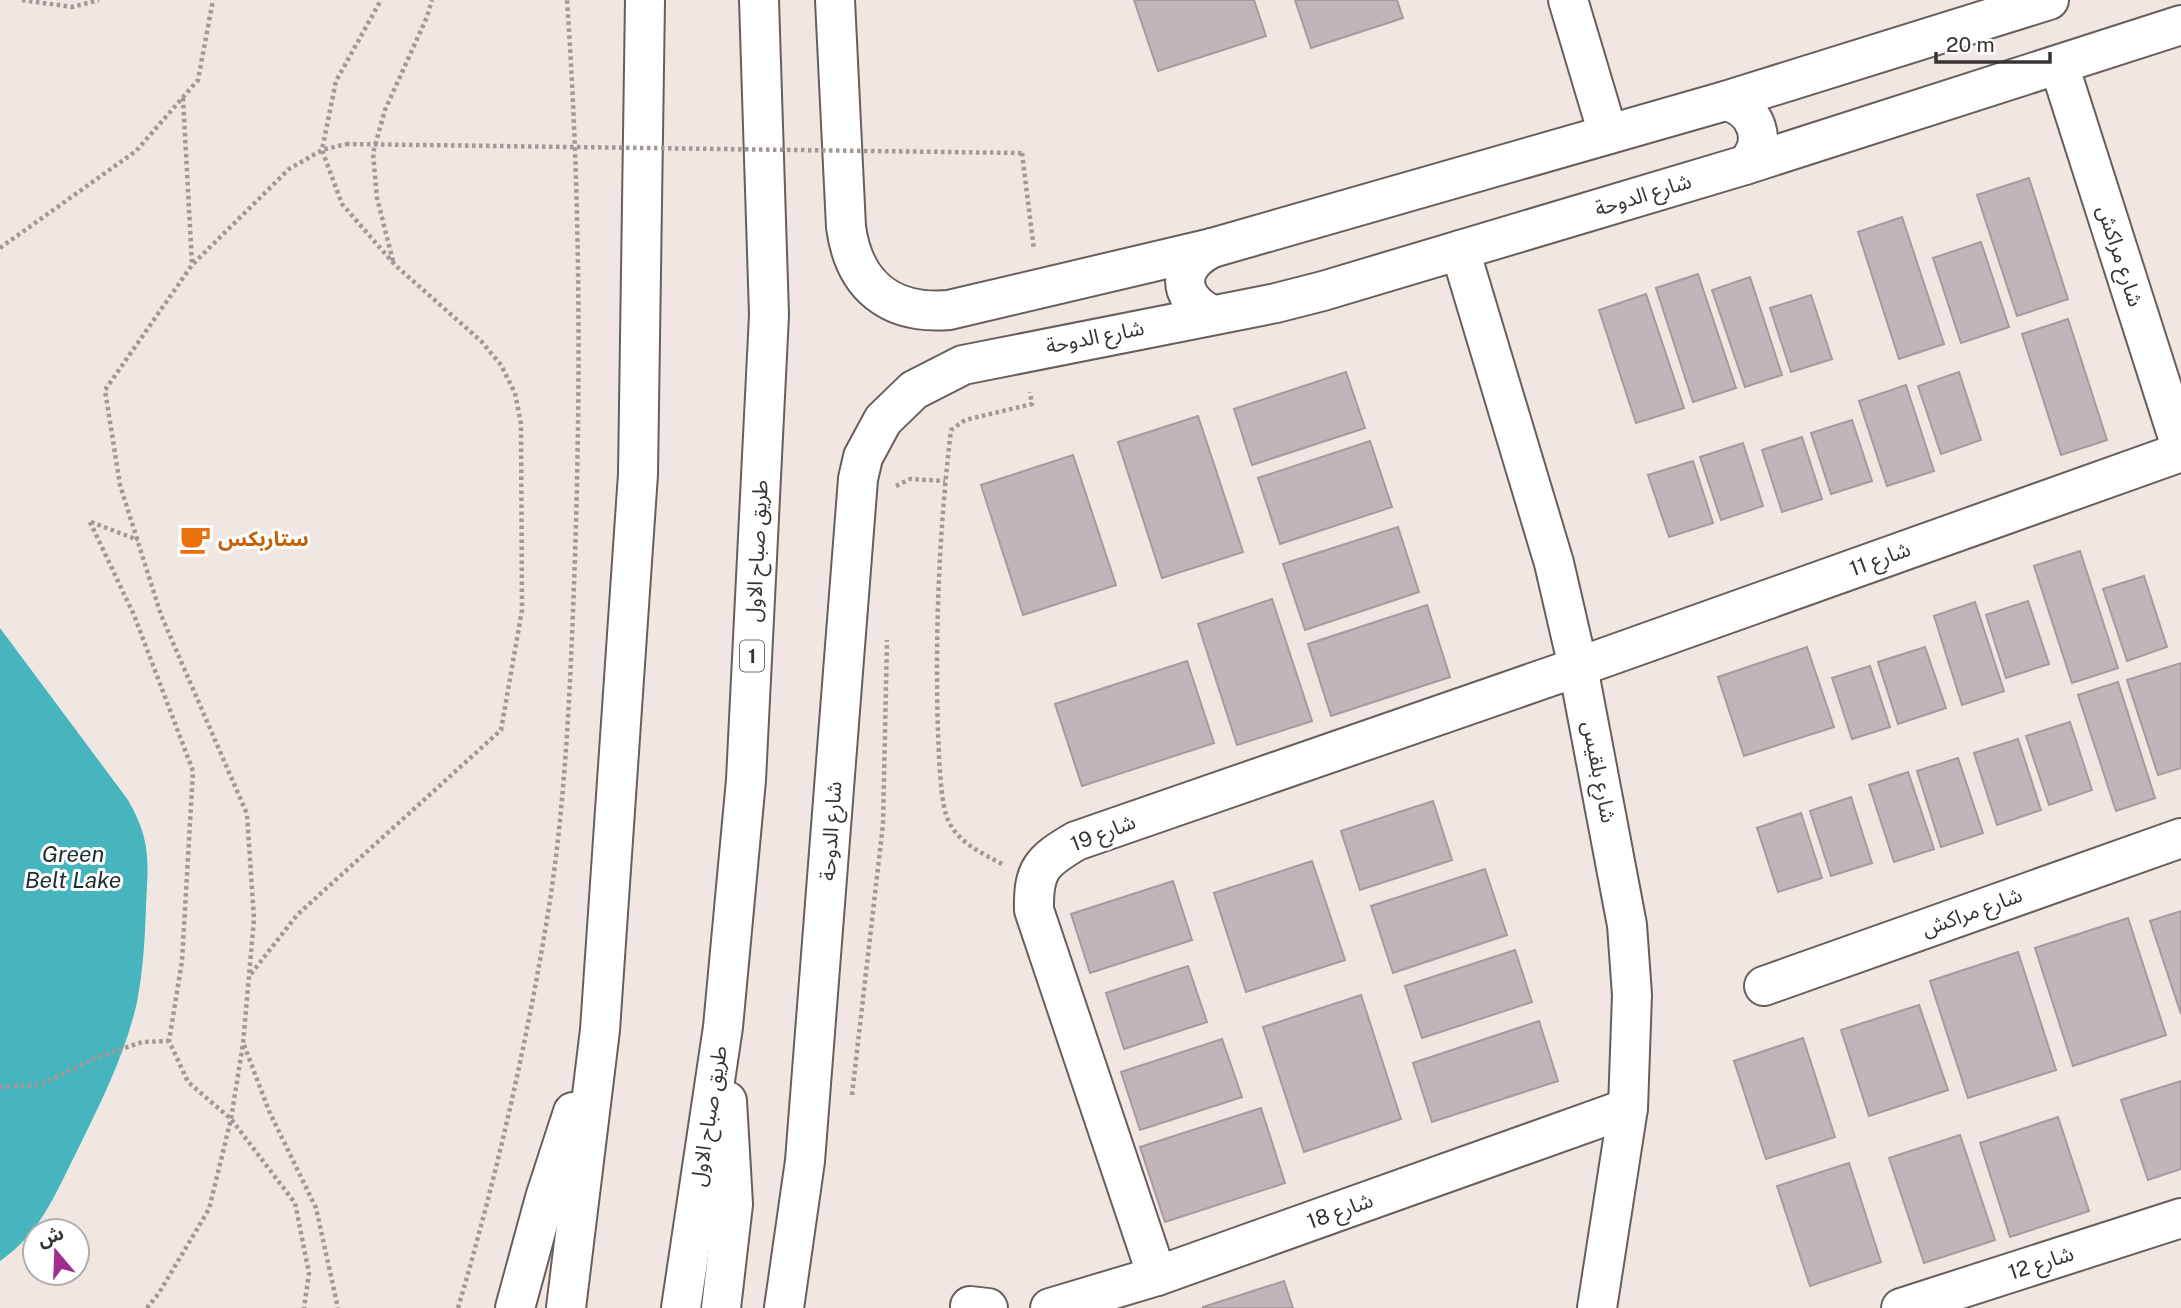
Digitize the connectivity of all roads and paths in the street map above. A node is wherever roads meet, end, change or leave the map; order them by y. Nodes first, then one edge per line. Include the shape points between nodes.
1 (22, 0) edge
2 (99, 0) edge
3 (213, 0) edge
4 (381, 0) edge
5 (432, 0) edge
6 (567, 0) edge
7 (645, 0) edge
8 (759, 0) edge
9 (835, 0) edge
10 (1568, 0) edge
11 (2049, 0) edge
12 (377, 3) edge
13 (2181, 25) edge
14 (2059, 65) junction
15 (183, 97) junction
16 (1725, 101) junction
17 (1608, 134) junction
18 (322, 150) junction
19 (1745, 165) junction
20 (1030, 221) dead end
21 (0, 248) edge
22 (1212, 248) junction
23 (1460, 250) junction
24 (192, 265) junction
25 (395, 265) junction
26 (1210, 314) junction
27 (1021, 351) junction
28 (2181, 449) edge
29 (945, 481) junction
30 (891, 495) dead end
31 (138, 540) junction
32 (888, 632) dead end
33 (1578, 667) junction
34 (2181, 838) edge
35 (1033, 882) junction
36 (249, 976) junction
37 (1764, 986) dead end
38 (723, 1027) junction
39 (600, 1030) junction
40 (169, 1041) junction
41 (243, 1044) junction
42 (0, 1087) edge
43 (852, 1096) dead end
44 (1628, 1108) junction
45 (231, 1119) junction
46 (2181, 1219) edge
47 (1157, 1276) junction
48 (147, 1308) edge
49 (304, 1308) edge
50 (338, 1308) edge
51 (457, 1308) edge
52 (515, 1308) edge
53 (566, 1308) edge
54 (681, 1308) edge
55 (721, 1308) edge
56 (784, 1308) edge
57 (1050, 1308) edge
58 (1597, 1308) edge
59 (1900, 1308) edge

1 - 2 path via 72,7
3 - 15 path via 198,80
4 - 12 path
5 - 25 path via 385,110 373,153 377,198
6 - 51 path via 576,123 581,386 571,688 551,891 528,1025
7 - 39 main road via 638,474
8 - 38 main road, طريق صباح الاول / 1 via 769,315 746,780
9 - 22 main road via 847,239 859,271 885,298 914,310 949,310
10 - 17 main road
11 - 16 main road
12 - 18 path via 336,81
13 - 14 main road, شارع الدوحة
14 - 19 main road, شارع الدوحة
14 - 28 main road, شارع مراكش
15 - 21 path via 136,151
15 - 24 path
16 - 17 main road
16 - 19 main road via 1744,109 1756,127 1757,148
17 - 22 main road
18 - 20 path, bridge via 346,144 1022,153
18 - 24 path via 289,169
18 - 25 path via 342,204
19 - 23 main road, شارع الدوحة
22 - 26 main road via 1196,256 1186,271 1185,289 1194,306
23 - 26 main road, شارع الدوحة via 1276,303
23 - 33 main road, شارع بلقيس via 1554,563
24 - 31 path via 105,390 120,485
25 - 36 path via 481,341 501,365 514,393 521,424 522,610 500,730 297,915
26 - 27 main road, شارع الدوحة
27 - 29 path via 1032,404 965,420 951,430
27 - 56 main road, شارع الدوحة via 963,365 914,390 883,420 863,457 805,1161
28 - 33 main road, شارع 11
29 - 30 path via 910,479 895,487
29 - 35 path via 936,645 939,763 947,820 964,842
31 - 36 path via 161,615 247,814 254,919
31 - 40 path via 90,522 134,615 193,771 182,961
32 - 43 path via 883,824
33 - 35 main road, شارع 19 via 1076,841 1046,858
33 - 44 main road, شارع بلقيس via 1627,925 1632,995
34 - 37 main road, شارع مراكش
35 - 47 main road via 1034,910
36 - 41 path
38 - 54 main road, طريق صباح الاول / 1
38 - 55 main road via 733,1204
39 - 52 main road
39 - 53 main road
40 - 42 path via 142,1042 39,1085
40 - 45 path via 188,1082
41 - 45 path
41 - 50 path via 316,1208
44 - 47 main road, شارع 18
44 - 58 main road, شارع بلقيس
45 - 48 path via 209,1209
45 - 49 path via 295,1203 309,1273
46 - 59 main road, شارع 12
47 - 57 main road, شارع 18

